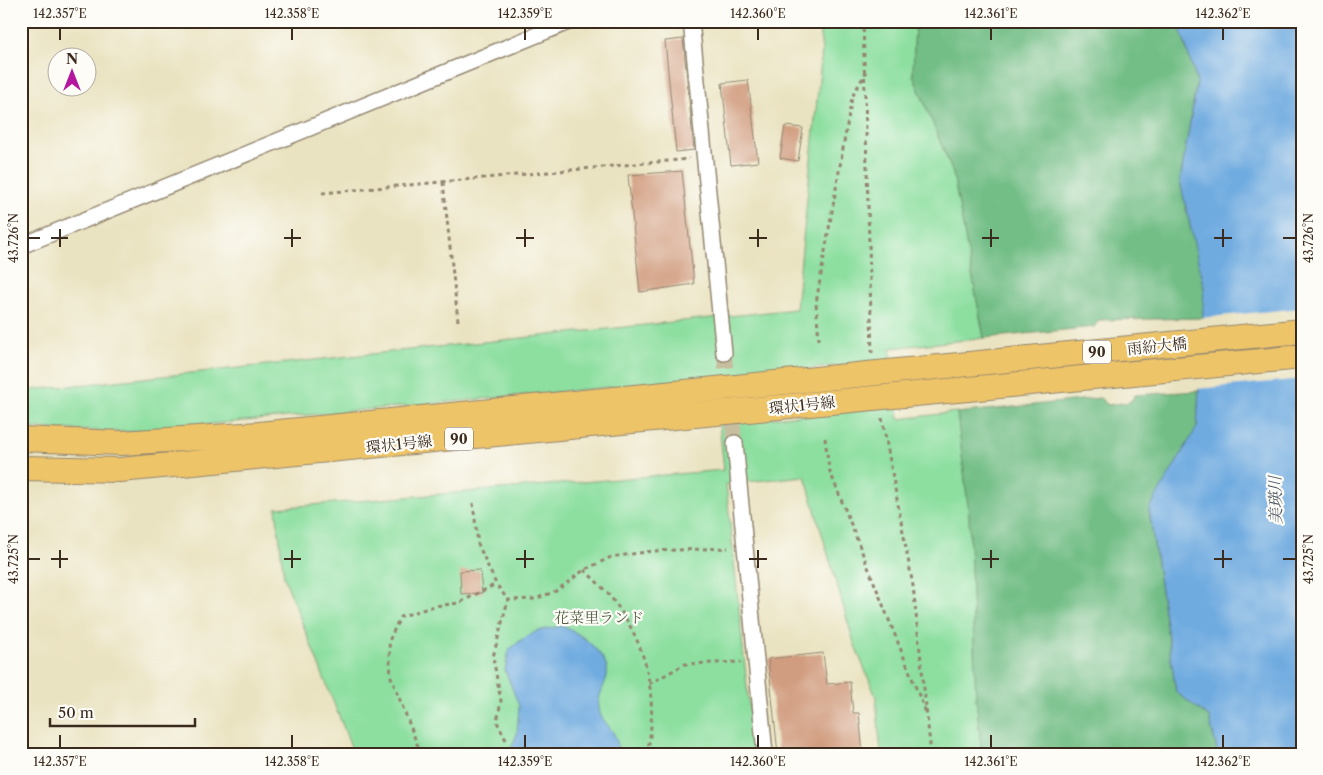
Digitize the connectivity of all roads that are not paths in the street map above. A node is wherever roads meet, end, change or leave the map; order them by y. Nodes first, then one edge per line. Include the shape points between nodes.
1 (572, 21) edge
2 (691, 21) edge
3 (21, 246) edge
4 (1302, 331) edge
5 (724, 353) tunnel mouth
6 (1302, 357) edge
7 (883, 373) joint
8 (887, 397) joint
9 (21, 439) edge
10 (736, 443) tunnel mouth
11 (21, 468) edge
12 (765, 754) edge

1 - 3 street
2 - 5 street
4 - 7 main road, 雨紛大橋 / 90
6 - 8 main road, 雨紛大橋 / 90
7 - 9 main road, 環状1号線 / 90 via 259,434 121,443
8 - 11 main road, 環状1号線 / 90 via 120,470
10 - 12 street

